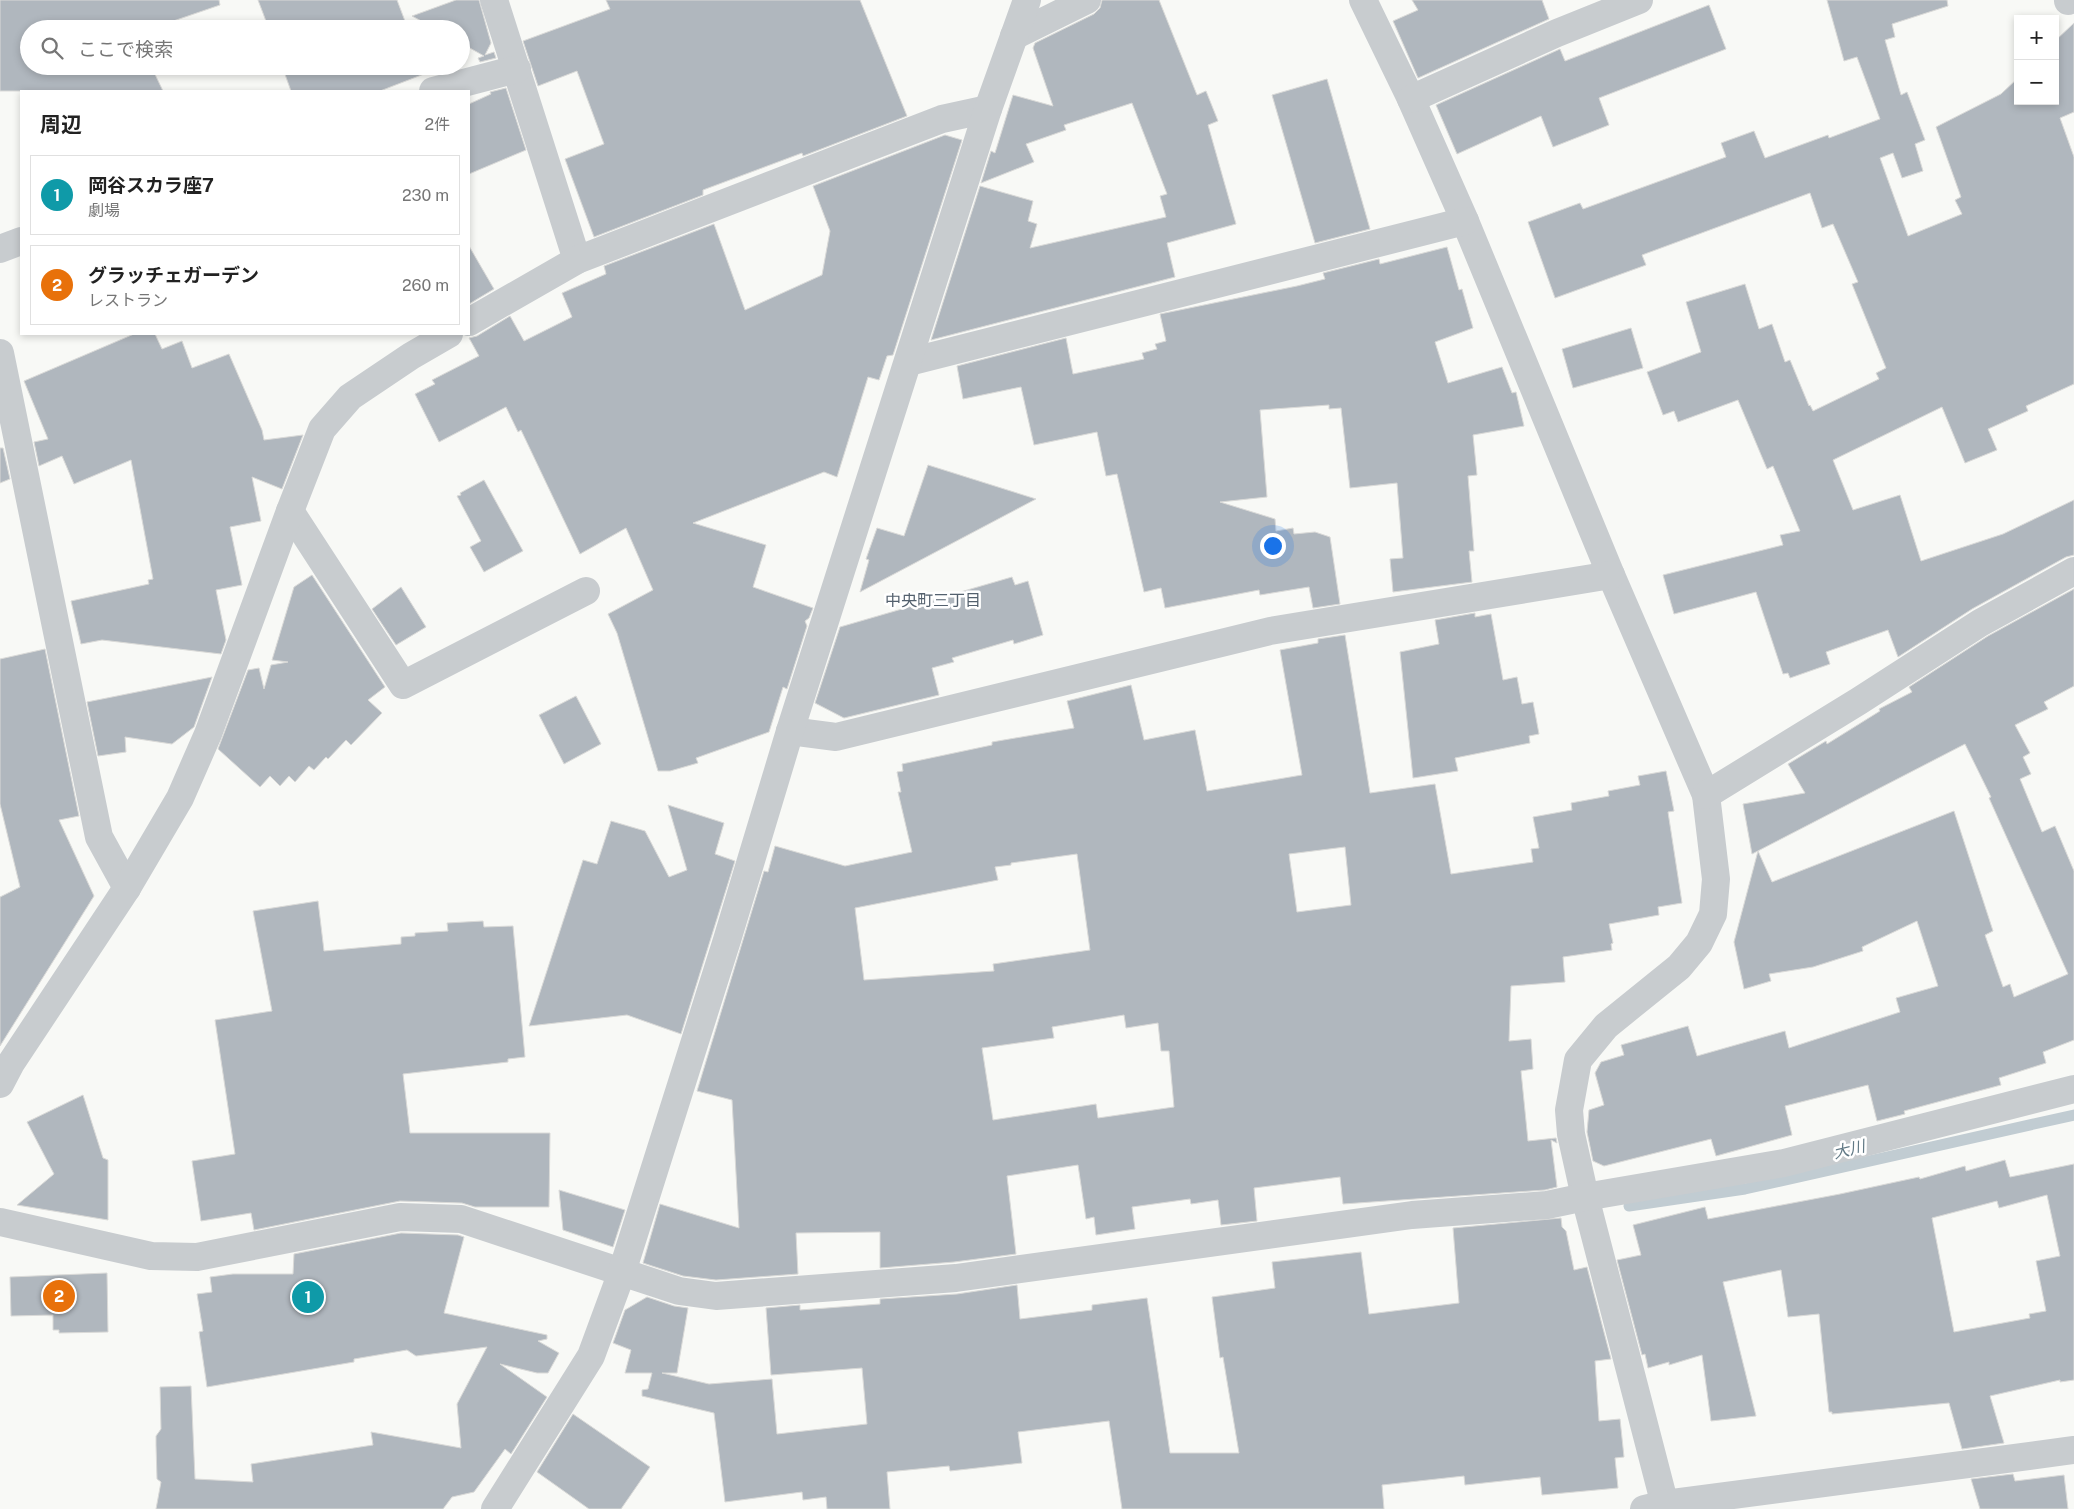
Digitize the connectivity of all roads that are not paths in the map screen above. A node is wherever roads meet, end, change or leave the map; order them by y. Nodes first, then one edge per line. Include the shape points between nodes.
1 (494, 0) edge
2 (1027, 0) edge
3 (1087, 0) edge
4 (1363, 0) edge
5 (1639, 0) edge
6 (1014, 36) junction
7 (517, 69) junction
8 (437, 90) edge
9 (1411, 99) junction
10 (988, 109) junction
11 (1465, 221) junction
12 (20, 241) edge
13 (0, 249) edge
14 (577, 260) junction
15 (470, 321) edge
16 (447, 335) edge
17 (0, 353) edge
18 (909, 362) junction
19 (290, 511) junction
20 (2074, 571) edge
21 (1611, 575) junction
22 (586, 591) dead end
23 (790, 731) junction
24 (1706, 796) junction
25 (127, 888) junction
26 (0, 1084) edge
27 (2074, 1089) edge
28 (1585, 1197) junction
29 (0, 1222) edge
30 (622, 1272) junction
31 (2074, 1450) edge
32 (1658, 1507) edge
33 (494, 1509) edge

1 - 7 street
2 - 6 street
3 - 6 street
4 - 9 street
5 - 9 street
6 - 10 street
7 - 8 street
7 - 14 street
9 - 11 street
10 - 14 street via 942,119
10 - 18 street
11 - 18 street
11 - 21 street
12 - 13 street
14 - 15 street
16 - 19 street via 350,397 322,429
17 - 25 street via 99,837
18 - 23 street
19 - 22 street via 403,685
19 - 25 street via 208,734 180,798
20 - 24 street via 1980,623
21 - 23 street via 1270,631 836,737
21 - 24 street
23 - 30 street
24 - 28 street via 1716,879 1713,914 1699,944 1679,967 1606,1026 1578,1060 1569,1110
25 - 26 street
27 - 28 street via 1784,1163
28 - 30 street via 1547,1205 1412,1215 928,1280 716,1296 679,1291
28 - 32 street
29 - 30 street via 152,1256 197,1257 400,1217 461,1219
30 - 33 street via 591,1356
31 - 32 street

